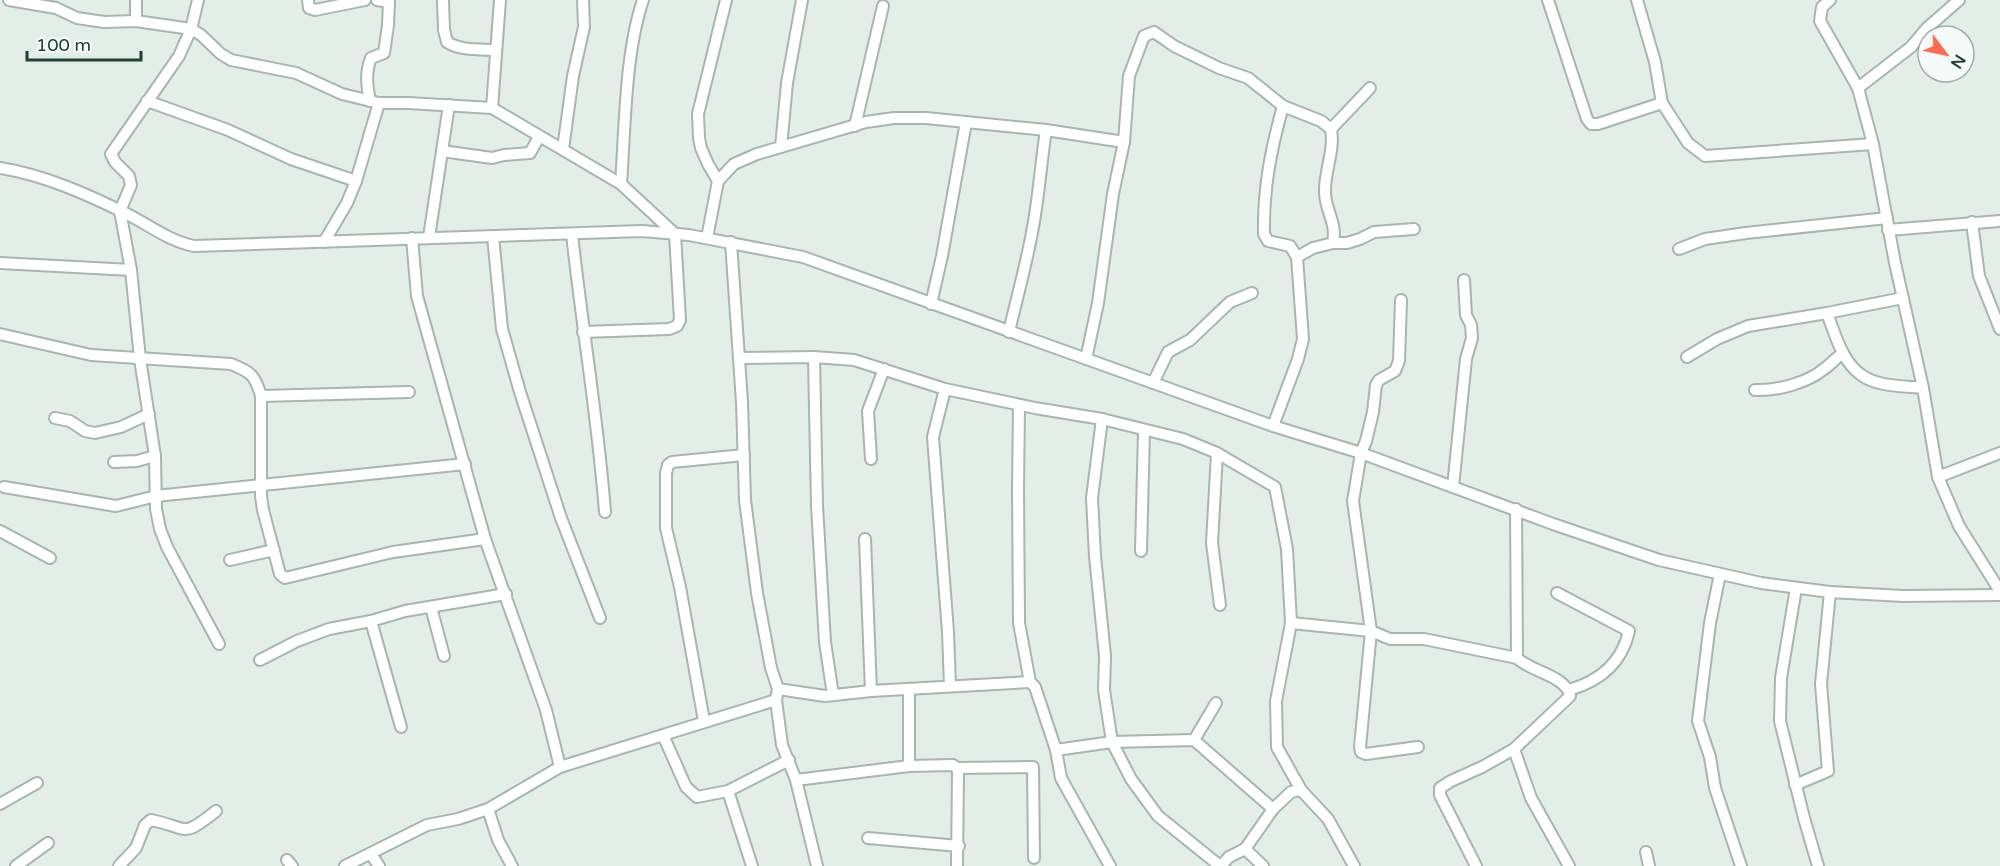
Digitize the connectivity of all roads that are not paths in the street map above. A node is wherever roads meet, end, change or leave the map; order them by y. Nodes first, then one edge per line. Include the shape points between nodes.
1 (9, 0) edge
2 (136, 0) edge
3 (198, 0) edge
4 (308, 0) edge
5 (365, 0) edge
6 (377, 0) edge
7 (443, 0) edge
8 (500, 0) edge
9 (583, 0) edge
10 (643, 0) edge
11 (726, 0) edge
12 (802, 0) edge
13 (1548, 0) edge
14 (1637, 0) edge
15 (1830, 0) edge
16 (1959, 0) edge
17 (56, 4) edge
18 (883, 6) dead end
19 (136, 21) junction
20 (191, 29) junction
21 (496, 50) junction
22 (1370, 88) dead end
23 (1858, 88) junction
24 (147, 101) junction
25 (375, 102) junction
26 (1662, 103) junction
27 (449, 105) junction
28 (1283, 106) junction
29 (492, 108) junction
30 (966, 122) junction
31 (855, 126) junction
32 (1331, 129) junction
33 (1046, 130) junction
34 (539, 137) junction
35 (1124, 142) junction
36 (1873, 144) junction
37 (781, 147) junction
38 (563, 149) junction
39 (442, 151) junction
40 (0, 168) edge
41 (356, 181) junction
42 (718, 181) junction
43 (621, 184) junction
44 (120, 211) junction
45 (1887, 218) junction
46 (2000, 220) edge
47 (1972, 222) junction
48 (1414, 229) dead end
49 (1888, 230) junction
50 (572, 234) junction
51 (675, 234) junction
52 (493, 236) junction
53 (429, 237) junction
54 (412, 238) junction
55 (707, 238) junction
56 (324, 242) junction
57 (731, 242) junction
58 (1333, 243) junction
59 (1679, 249) dead end
60 (1298, 257) junction
61 (0, 263) edge
62 (131, 270) junction
63 (1464, 280) dead end
64 (1252, 293) dead end
65 (1903, 298) junction
66 (1401, 300) dead end
67 (931, 304) junction
68 (1827, 314) junction
69 (2000, 329) edge
70 (583, 332) junction
71 (1009, 332) junction
72 (0, 334) edge
73 (1843, 353) junction
74 (814, 357) junction
75 (1687, 357) dead end
76 (740, 358) junction
77 (140, 359) junction
78 (1086, 359) junction
79 (885, 369) junction
80 (1153, 383) junction
81 (1923, 388) junction
82 (945, 389) junction
83 (1755, 390) dead end
84 (409, 392) dead end
85 (261, 396) junction
86 (1019, 405) junction
87 (149, 414) junction
88 (55, 418) dead end
89 (1102, 419) junction
90 (1273, 426) junction
91 (1144, 431) junction
92 (1217, 453) junction
93 (1361, 453) junction
94 (2000, 453) edge
95 (744, 455) junction
96 (155, 456) junction
97 (871, 459) dead end
98 (114, 462) dead end
99 (465, 464) junction
100 (1938, 477) junction
101 (262, 485) junction
102 (4, 487) dead end
103 (1453, 487) junction
104 (156, 496) junction
105 (1516, 509) junction
106 (605, 512) dead end
107 (0, 531) edge
108 (485, 539) junction
109 (865, 539) dead end
110 (274, 550) junction
111 (1141, 551) dead end
112 (50, 558) dead end
113 (230, 560) dead end
114 (1720, 574) junction
115 (1796, 588) junction
116 (1830, 592) junction
117 (1557, 593) dead end
118 (2000, 593) edge
119 (506, 594) junction
120 (1220, 605) dead end
121 (431, 607) junction
122 (600, 618) dead end
123 (371, 621) junction
124 (1291, 622) junction
125 (1371, 631) junction
126 (219, 644) dead end
127 (444, 656) dead end
128 (1517, 658) junction
129 (260, 660) dead end
130 (1030, 682) junction
131 (950, 686) junction
132 (909, 688) junction
133 (1569, 690) junction
134 (871, 691) junction
135 (777, 694) junction
136 (833, 695) junction
137 (1216, 703) dead end
138 (704, 721) junction
139 (401, 727) dead end
140 (663, 735) junction
141 (1194, 740) junction
142 (1112, 742) junction
143 (1418, 747) dead end
144 (1514, 749) junction
145 (1056, 750) junction
146 (789, 760) junction
147 (909, 766) junction
148 (560, 767) junction
149 (957, 768) junction
150 (796, 780) junction
151 (37, 783) dead end
152 (1796, 784) junction
153 (1301, 790) junction
154 (728, 791) junction
155 (0, 804) edge
156 (488, 809) junction
157 (1274, 809) junction
158 (216, 811) dead end
159 (868, 838) dead end
160 (48, 843) dead end
161 (958, 846) junction
162 (1245, 849) junction
163 (1646, 852) dead end
164 (371, 854) junction
165 (1034, 858) dead end
166 (510, 865) edge
167 (16, 866) edge
168 (119, 866) edge
169 (345, 866) edge
170 (379, 866) edge
171 (752, 866) edge
172 (817, 866) edge
173 (957, 866) edge
174 (1110, 866) edge
175 (1221, 866) edge
176 (1263, 866) edge
177 (1354, 866) edge
178 (1476, 866) edge
179 (1569, 866) edge
180 (1648, 866) edge
181 (1741, 866) edge
182 (1818, 866) edge

1 - 17 street
2 - 19 street
3 - 20 street
4 - 5 street via 309,8 315,10
6 - 25 street via 389,2 384,53 371,58 367,68 367,82
7 - 21 street via 447,42 464,48
8 - 21 street
9 - 38 street via 584,27
10 - 43 street via 631,64
11 - 42 street via 698,114 701,148
12 - 37 street via 787,83
13 - 26 street via 1587,119 1592,124
14 - 26 street
15 - 23 street via 1822,7 1820,21
16 - 23 street via 1911,47
17 - 19 street via 78,18
18 - 31 street
19 - 20 street
20 - 24 street via 179,56
20 - 25 street via 231,60 296,73 342,94
21 - 29 street
22 - 32 street
23 - 36 street
24 - 41 street
24 - 44 street via 111,154 129,176 131,185
25 - 27 street
25 - 41 street
26 - 36 street via 1688,143 1705,156
27 - 29 street
27 - 39 street
28 - 32 street
28 - 35 street via 1248,78 1219,69 1154,32 1144,36 1129,76
28 - 60 street via 1270,153 1264,234 1268,241 1290,246
29 - 34 street
30 - 31 street via 894,118
30 - 33 street
30 - 67 street
31 - 37 street
32 - 58 street via 1333,142 1325,195 1335,231
33 - 35 street
33 - 71 street via 1033,230
34 - 38 street
34 - 39 street via 530,153 492,158
35 - 78 street
36 - 45 street
37 - 42 street via 742,159
38 - 43 street
39 - 53 street
40 - 44 street via 50,181
41 - 56 street
42 - 55 street
43 - 51 street
44 - 56 street via 179,243 194,246
44 - 62 street
45 - 49 street
45 - 59 street via 1736,234 1704,239
46 - 47 street
47 - 49 street
47 - 69 street via 1979,276
48 - 58 street via 1374,232 1347,243
49 - 65 street
50 - 51 street
50 - 52 street
50 - 70 street
51 - 55 street
51 - 70 street via 680,320 677,326
52 - 53 street
52 - 122 street via 502,329 561,518
53 - 54 street
54 - 56 street
54 - 99 street via 417,296
55 - 57 street
57 - 67 street via 802,257
57 - 76 street
58 - 60 street
60 - 90 street via 1303,339
61 - 62 street
62 - 77 street
63 - 103 street via 1472,338 1466,359
64 - 80 street via 1230,302 1190,340 1168,352
65 - 68 street
65 - 81 street
66 - 93 street via 1399,361 1395,371 1376,385
67 - 71 street
68 - 73 street
68 - 75 street via 1748,326
70 - 106 street
71 - 78 street
72 - 77 street via 91,355
73 - 81 street via 1860,374 1874,381
73 - 83 street via 1823,371 1808,378
74 - 76 street
74 - 79 street via 854,360
74 - 136 street via 817,506 825,642
76 - 95 street
77 - 85 street via 231,364 249,371
77 - 87 street
78 - 80 street
79 - 82 street
79 - 97 street via 868,411
80 - 90 street
81 - 100 street
82 - 86 street
82 - 131 street via 933,437
84 - 85 street
85 - 101 street
86 - 89 street
86 - 130 street via 1020,623
87 - 88 street via 95,433
87 - 96 street
89 - 91 street
89 - 142 street via 1092,498 1105,656 1104,690
90 - 93 street
91 - 92 street via 1183,439
91 - 111 street
92 - 120 street via 1212,543
92 - 124 street via 1275,487 1287,549
93 - 103 street
93 - 125 street via 1353,501
94 - 100 street
95 - 135 street via 745,500 757,592
95 - 138 street via 672,462 666,473 666,528
96 - 98 street
96 - 104 street
99 - 101 street
99 - 108 street
100 - 118 street via 1959,526
101 - 104 street
101 - 110 street via 263,510
102 - 104 street via 117,506
103 - 105 street
104 - 126 street via 166,548
105 - 114 street via 1659,560
105 - 128 street
107 - 112 street
108 - 110 street via 393,552 285,578 280,574
108 - 119 street
109 - 134 street
110 - 113 street
114 - 115 street
114 - 181 street via 1698,721
115 - 116 street
115 - 152 street via 1781,678 1780,721
116 - 118 street via 1904,596
116 - 152 street via 1821,684 1828,771
117 - 133 street via 1629,631 1616,663 1582,686
119 - 121 street
119 - 148 street via 546,710
121 - 123 street
121 - 127 street
123 - 129 street via 329,629
123 - 139 street
124 - 125 street
124 - 153 street via 1276,701 1276,731 1278,747
125 - 128 street via 1390,639 1424,639
125 - 143 street via 1361,752
128 - 133 street
130 - 131 street
130 - 145 street
131 - 132 street
132 - 134 street
132 - 147 street
133 - 144 street via 1567,700
134 - 136 street
135 - 136 street
135 - 138 street
135 - 146 street via 782,745
137 - 141 street
138 - 140 street
140 - 148 street
140 - 154 street via 686,788 697,797
141 - 142 street
141 - 157 street
142 - 145 street
142 - 175 street via 1131,779 1158,816
144 - 178 street via 1440,788
144 - 179 street via 1531,798
145 - 174 street via 1061,778
146 - 150 street
146 - 154 street
147 - 149 street
147 - 150 street
148 - 156 street
149 - 161 street
149 - 165 street via 1034,767
150 - 172 street
151 - 155 street
152 - 182 street
153 - 157 street via 1291,792
153 - 177 street via 1328,819
154 - 171 street
156 - 164 street via 427,825
156 - 166 street
157 - 162 street
158 - 168 street via 194,828 183,830 151,820 136,848
159 - 161 street
160 - 167 street
161 - 173 street
162 - 175 street
162 - 176 street
163 - 180 street
164 - 169 street
164 - 170 street

